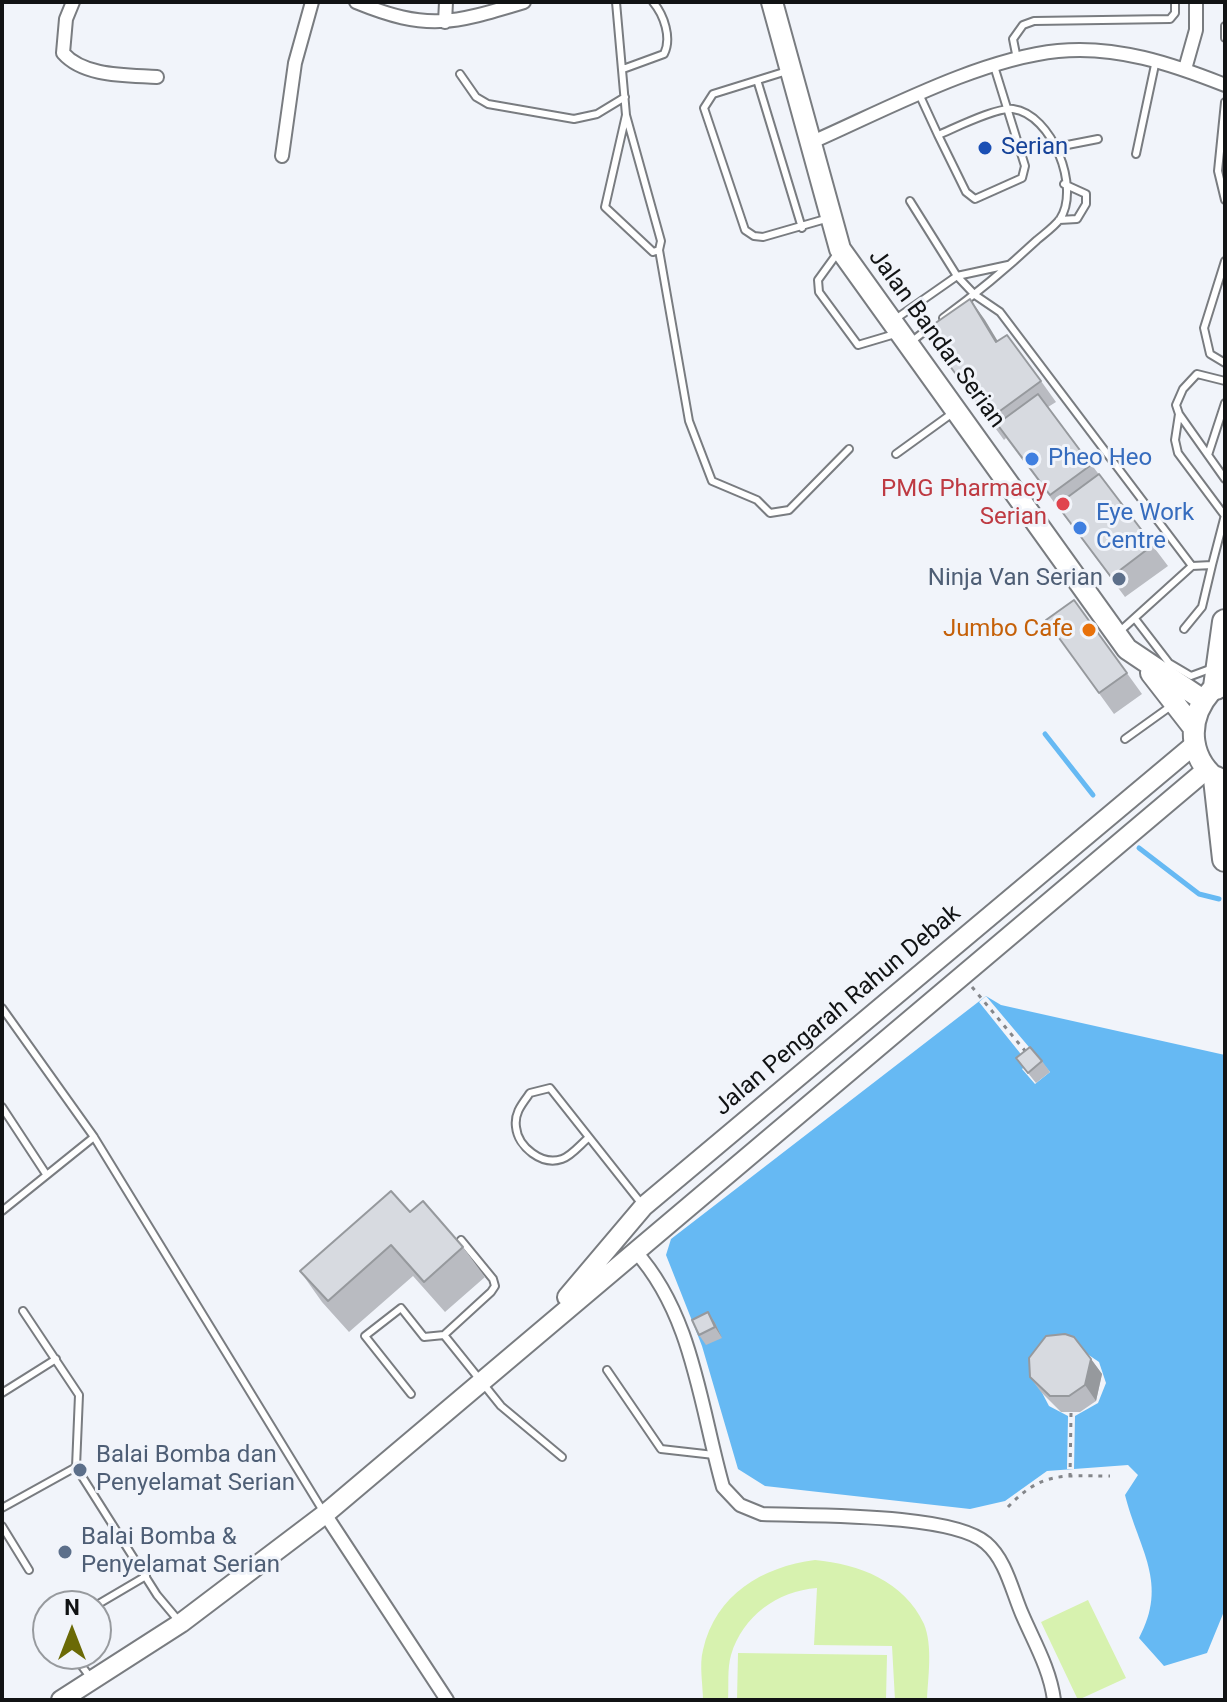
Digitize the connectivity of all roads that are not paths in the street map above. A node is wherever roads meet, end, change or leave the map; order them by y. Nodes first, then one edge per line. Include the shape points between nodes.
1 (73, 2) edge
2 (312, 2) edge
3 (356, 2) edge
4 (446, 2) edge
5 (524, 2) edge
6 (618, 2) edge
7 (653, 2) edge
8 (772, 2) edge
9 (1175, 2) edge
10 (1196, 2) edge
11 (445, 22) junction
12 (1225, 26) edge
13 (1225, 38) edge
14 (1017, 59) junction
15 (1156, 60) junction
16 (994, 66) junction
17 (623, 69) junction
18 (1185, 69) junction
19 (790, 70) junction
20 (460, 74) dead end
21 (157, 77) dead end
22 (758, 83) junction
23 (1225, 85) edge
24 (920, 96) junction
25 (625, 97) junction
26 (1225, 102) edge
27 (1009, 108) junction
28 (626, 115) junction
29 (938, 135) junction
30 (1098, 139) dead end
31 (810, 143) junction
32 (1057, 147) junction
33 (1136, 154) dead end
34 (282, 156) dead end
35 (1064, 184) junction
36 (1225, 200) edge
37 (910, 201) dead end
38 (829, 218) junction
39 (1059, 220) junction
40 (802, 228) junction
41 (840, 249) junction
42 (659, 250) junction
43 (1225, 261) edge
44 (1011, 264) junction
45 (957, 276) junction
46 (975, 295) junction
47 (899, 333) junction
48 (1225, 363) edge
49 (1225, 381) edge
50 (1225, 403) edge
51 (955, 411) junction
52 (1179, 414) junction
53 (849, 449) dead end
54 (896, 454) dead end
55 (1208, 455) junction
56 (1225, 479) edge
57 (1225, 516) edge
58 (1212, 565) junction
59 (1192, 566) junction
60 (1136, 620) junction
61 (1225, 622) edge
62 (1184, 629) dead end
63 (1116, 634) junction
64 (1143, 662) junction
65 (1216, 683) edge
66 (1174, 703) junction
67 (1194, 736) junction
68 (1125, 739) dead end
69 (1216, 778) edge
70 (1225, 859) edge
71 (2, 1008) edge
72 (2, 1107) edge
73 (94, 1137) junction
74 (587, 1139) junction
75 (46, 1174) junction
76 (644, 1206) junction
77 (2, 1211) edge
78 (461, 1240) edge
79 (635, 1251) junction
80 (23, 1311) dead end
81 (444, 1335) junction
82 (534, 1336) junction
83 (56, 1359) junction
84 (607, 1370) dead end
85 (483, 1382) junction
86 (2, 1393) edge
87 (411, 1394) dead end
88 (714, 1455) junction
89 (562, 1457) dead end
90 (76, 1467) junction
91 (2, 1508) edge
92 (325, 1514) junction
93 (2, 1526) edge
94 (29, 1570) dead end
95 (146, 1576) junction
96 (112, 1596) edge
97 (181, 1623) junction
98 (85, 1670) edge
99 (93, 1681) junction
100 (61, 1700) edge
101 (447, 1700) edge
102 (1054, 1700) edge

1 - 21 street via 63,35 63,53 70,61 119,75
2 - 34 street via 295,63
3 - 11 street via 410,22
4 - 11 street
5 - 11 street
6 - 17 lane
7 - 17 lane via 666,30 667,49
8 - 19 main road, Jalan Bandar Serian
9 - 14 lane via 1170,19 1034,21 1023,25 1013,39
10 - 18 street via 1196,30
12 - 13 lane
14 - 15 street via 1099,51
14 - 16 street
15 - 18 street
15 - 33 lane
16 - 24 street
16 - 27 lane
17 - 25 lane
18 - 23 street
19 - 22 lane
19 - 31 main road, Jalan Bandar Serian
20 - 25 lane via 488,104 574,119 597,114
22 - 40 lane
22 - 40 lane via 713,94 704,108 745,230 763,237
24 - 29 lane
24 - 31 street
25 - 28 lane
26 - 36 lane via 1218,171
27 - 29 lane
27 - 29 lane via 1025,166 1022,178 975,199 966,192
27 - 32 lane via 1036,119
28 - 42 lane via 661,241
28 - 42 lane via 605,207 646,248
30 - 32 lane
31 - 38 main road, Jalan Bandar Serian
32 - 35 lane
35 - 39 lane via 1066,204
35 - 39 lane via 1086,194 1086,204 1077,219
37 - 45 lane
38 - 40 lane
38 - 41 main road, Jalan Bandar Serian
39 - 44 lane
41 - 47 main road, Jalan Bandar Serian
41 - 47 lane via 818,280 819,292 858,345
42 - 53 lane via 689,421 712,481 757,500 770,513 789,510
43 - 48 lane via 1204,342 1210,354
44 - 45 lane
44 - 46 lane
45 - 46 lane
45 - 47 lane
46 - 47 lane
46 - 59 lane via 1000,312
47 - 51 main road, Jalan Bandar Serian
49 - 52 lane via 1197,374 1176,405
50 - 55 lane
51 - 54 lane
51 - 63 main road, Jalan Bandar Serian
52 - 55 lane
52 - 57 lane via 1178,453
55 - 56 lane
57 - 58 lane
58 - 59 lane
58 - 62 lane via 1202,607
59 - 60 lane
60 - 63 lane
60 - 65 lane via 1169,663
61 - 65 highway
63 - 64 main road, Jalan Bandar Serian
64 - 65 main road, Jalan Bandar Serian
64 - 66 main road, Jalan Bandar Serian
65 - 67 main road
66 - 67 main road, Jalan Bandar Serian
66 - 68 lane
67 - 69 main road, Jalan Bandar Serian
67 - 76 street, Jalan Pengarah Rahun Debak
69 - 70 highway
69 - 79 street, Jalan Pengarah Rahun Debak via 1173,801
71 - 73 lane
72 - 75 lane
73 - 75 lane
73 - 92 lane
74 - 74 lane via 550,1088 530,1093 518,1110 516,1129 526,1150 544,1159 562,1159
74 - 76 lane
75 - 77 lane
76 - 82 street, Jalan Pengarah Rahun Debak
78 - 81 lane via 495,1286
79 - 82 street, Jalan Pengarah Rahun Debak
79 - 88 street via 655,1272 680,1324
80 - 83 lane
81 - 85 lane
81 - 87 lane via 424,1337 401,1308 367,1332 366,1341
82 - 85 street, Jalan Pengarah Rahun Debak
83 - 86 lane
83 - 90 lane via 79,1395
84 - 88 lane via 661,1449
85 - 89 lane via 501,1406
85 - 92 street, Jalan Pengarah Rahun Debak
88 - 102 street via 723,1487 740,1505 762,1514 920,1522 965,1531 986,1542 1007,1576 1052,1680
90 - 91 lane
90 - 95 lane
92 - 97 street, Jalan Pengarah Rahun Debak
92 - 101 street
93 - 94 lane
95 - 96 lane
95 - 97 lane
97 - 99 street, Jalan Pengarah Rahun Debak
98 - 99 lane
99 - 100 street, Jalan Pengarah Rahun Debak

